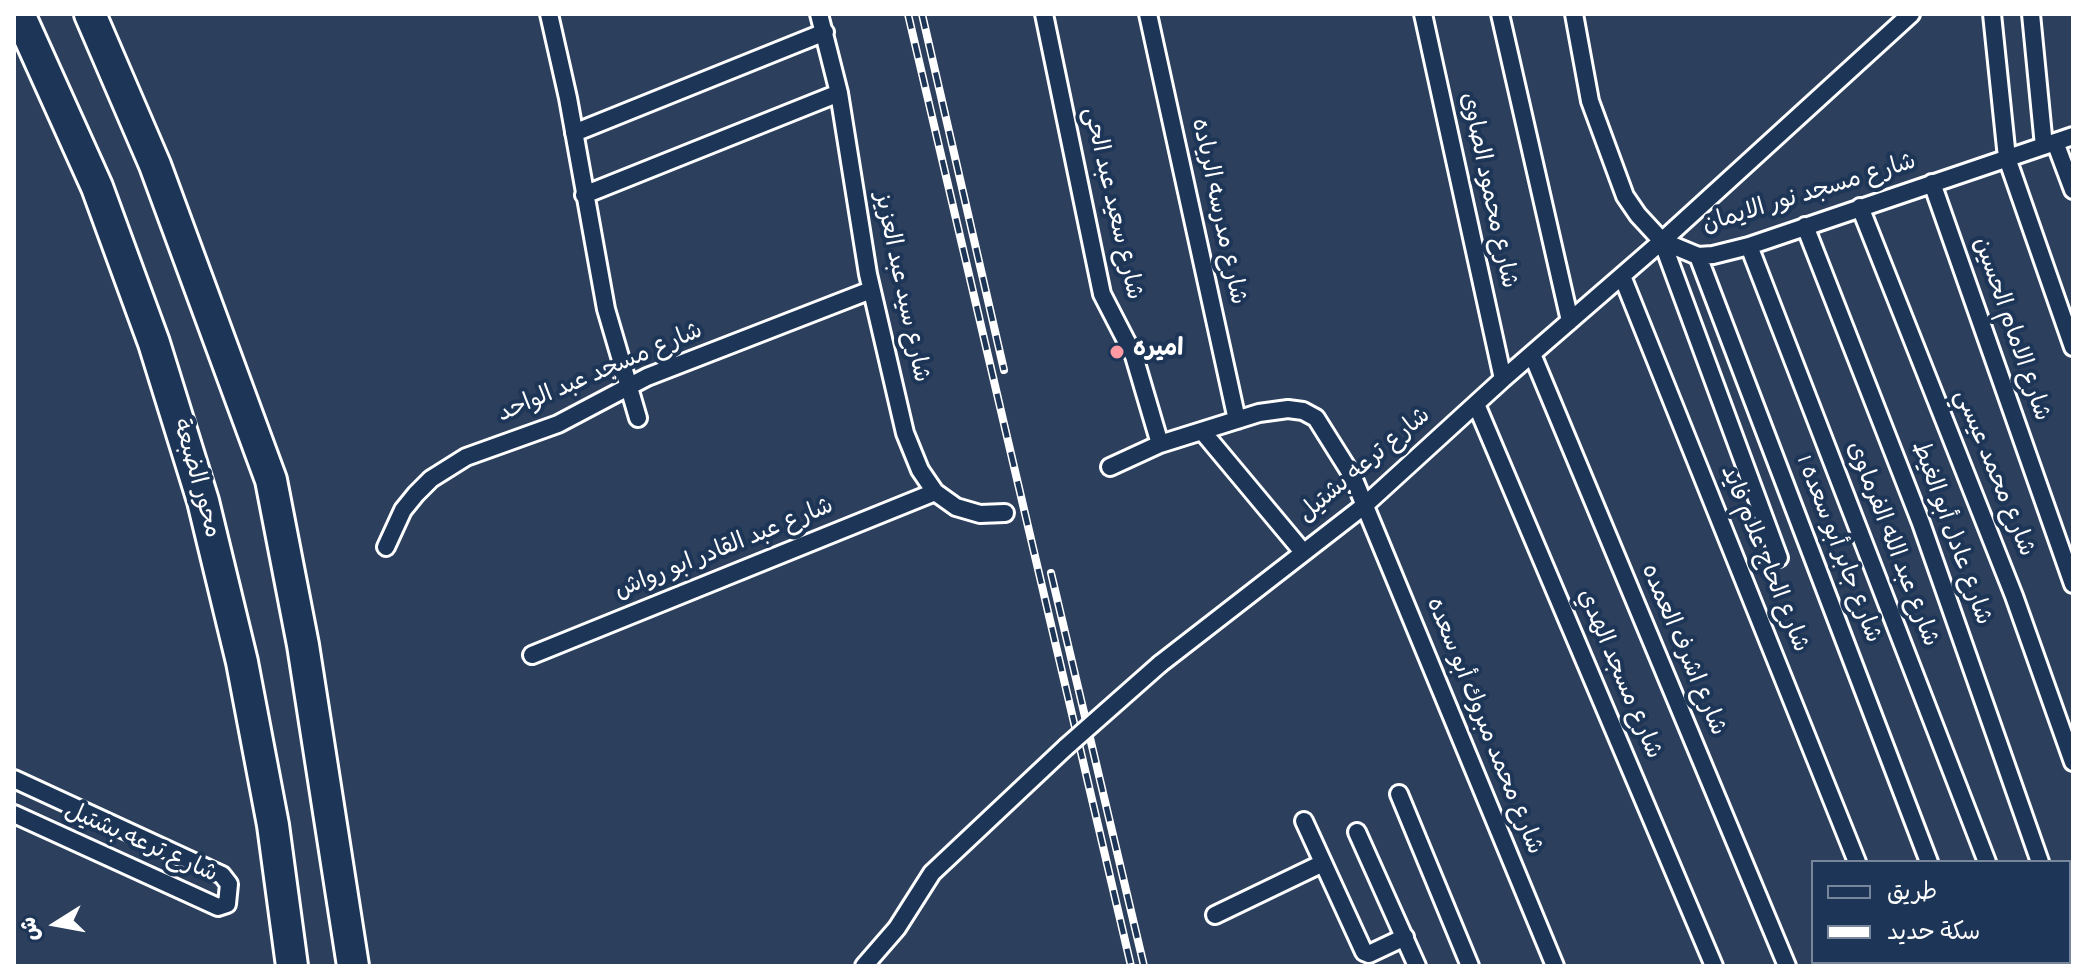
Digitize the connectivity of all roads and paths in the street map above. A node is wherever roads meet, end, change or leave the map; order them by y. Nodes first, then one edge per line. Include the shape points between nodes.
1 (19, 14) edge
2 (90, 14) edge
3 (549, 14) edge
4 (819, 14) edge
5 (1044, 14) edge
6 (1148, 14) edge
7 (1423, 14) edge
8 (1500, 14) edge
9 (1574, 14) edge
10 (1911, 14) edge
11 (1992, 14) edge
12 (2031, 14) edge
13 (825, 32) junction
14 (839, 93) junction
15 (574, 133) junction
16 (2073, 136) edge
17 (2050, 144) junction
18 (2007, 158) junction
19 (1932, 183) junction
20 (2073, 190) edge
21 (584, 195) junction
22 (1860, 207) junction
23 (1805, 226) junction
24 (1662, 241) junction
25 (1749, 246) junction
26 (1698, 256) junction
27 (1622, 276) junction
28 (871, 290) junction
29 (1570, 321) junction
30 (2073, 347) edge
31 (1532, 354) junction
32 (1503, 379) junction
33 (628, 387) junction
34 (1476, 404) junction
35 (638, 418) dead end
36 (1237, 420) junction
37 (1202, 431) junction
38 (1160, 444) junction
39 (1110, 467) dead end
40 (935, 492) junction
41 (1365, 505) junction
42 (1005, 513) dead end
43 (386, 547) dead end
44 (1303, 552) junction
45 (1779, 558) dead end
46 (2073, 584) edge
47 (532, 655) dead end
48 (2073, 762) edge
49 (14, 779) edge
50 (1399, 794) dead end
51 (14, 814) edge
52 (1304, 821) dead end
53 (1357, 832) dead end
54 (1856, 860) edge
55 (1928, 860) edge
56 (1986, 860) edge
57 (2039, 860) edge
58 (1323, 863) junction
59 (1215, 915) dead end
60 (1405, 937) junction
61 (1416, 965) edge
62 (292, 966) edge
63 (353, 966) edge
64 (864, 966) edge
65 (1470, 966) edge
66 (1555, 966) edge
67 (1714, 966) edge
68 (1787, 966) edge

1 - 62 highway, محور الضبعة via 97,187 154,343 203,501 248,692
2 - 63 highway via 155,165 271,480 303,645
3 - 15 street
4 - 13 street, شارع سيد عبد العزيز
5 - 38 street, شارع سعيد عبد الحى via 1102,294 1134,356
6 - 36 street, شارع مدرسه الرياده
7 - 32 street, شارع محمود الصاوى
8 - 29 street
9 - 24 street, شارع مسجد نور الايمان via 1590,101 1610,161 1625,196
10 - 24 street, شارع ترعه بشتيل
11 - 18 street
12 - 17 street
13 - 14 street, شارع سيد عبد العزيز
13 - 15 street
14 - 21 street
14 - 28 street, شارع سيد عبد العزيز
15 - 21 street
16 - 17 street, شارع مسجد نور الايمان
17 - 18 street, شارع مسجد نور الايمان
17 - 20 street
18 - 19 street, شارع مسجد نور الايمان
18 - 30 street
19 - 22 street, شارع مسجد نور الايمان
19 - 46 street, شارع الامام الحسين
21 - 33 street via 606,309
22 - 23 street, شارع مسجد نور الايمان
22 - 48 street, شارع محمد عيسي via 2014,596
23 - 25 street, شارع مسجد نور الايمان
23 - 57 street, شارع عادل أبو الغيط via 1921,523
24 - 26 street, شارع مسجد نور الايمان
24 - 27 street, شارع ترعه بشتيل
24 - 45 street
25 - 26 street, شارع مسجد نور الايمان
25 - 56 street, شارع عبد الله الفرماوى
26 - 55 street, شارع جابر أبو سعده 1
27 - 29 street, شارع ترعه بشتيل
27 - 54 street, شارع الحاج علام فايد
28 - 33 street, شارع مسجد عبد الواحد
28 - 40 street, شارع سيد عبد العزيز via 905,433
29 - 31 street, شارع ترعه بشتيل
31 - 32 street, شارع ترعه بشتيل
31 - 68 street, شارع اشرف العمده
32 - 34 street, شارع ترعه بشتيل
33 - 35 street
33 - 43 street, شارع مسجد عبد الواحد via 558,424 448,467 403,510
34 - 41 street, شارع ترعه بشتيل
34 - 67 street, شارع مسجد الهدي
36 - 37 street
36 - 41 street via 1288,409 1316,418
37 - 38 street
37 - 44 street
38 - 39 street
40 - 42 street via 956,507 980,514
40 - 47 street, شارع عبد القادر ابو رواش
41 - 44 street, شارع ترعه بشتيل
41 - 66 street, شارع محمد مبروك أبو سعده
44 - 64 street, شارع ترعه بشتيل, bridge via 1160,664 932,873 897,928
49 - 51 street, شارع ترعه بشتيل via 222,875 229,884 227,904 218,907
50 - 65 street
52 - 58 street
53 - 60 street
58 - 59 street
58 - 60 street via 1365,954
60 - 61 street

